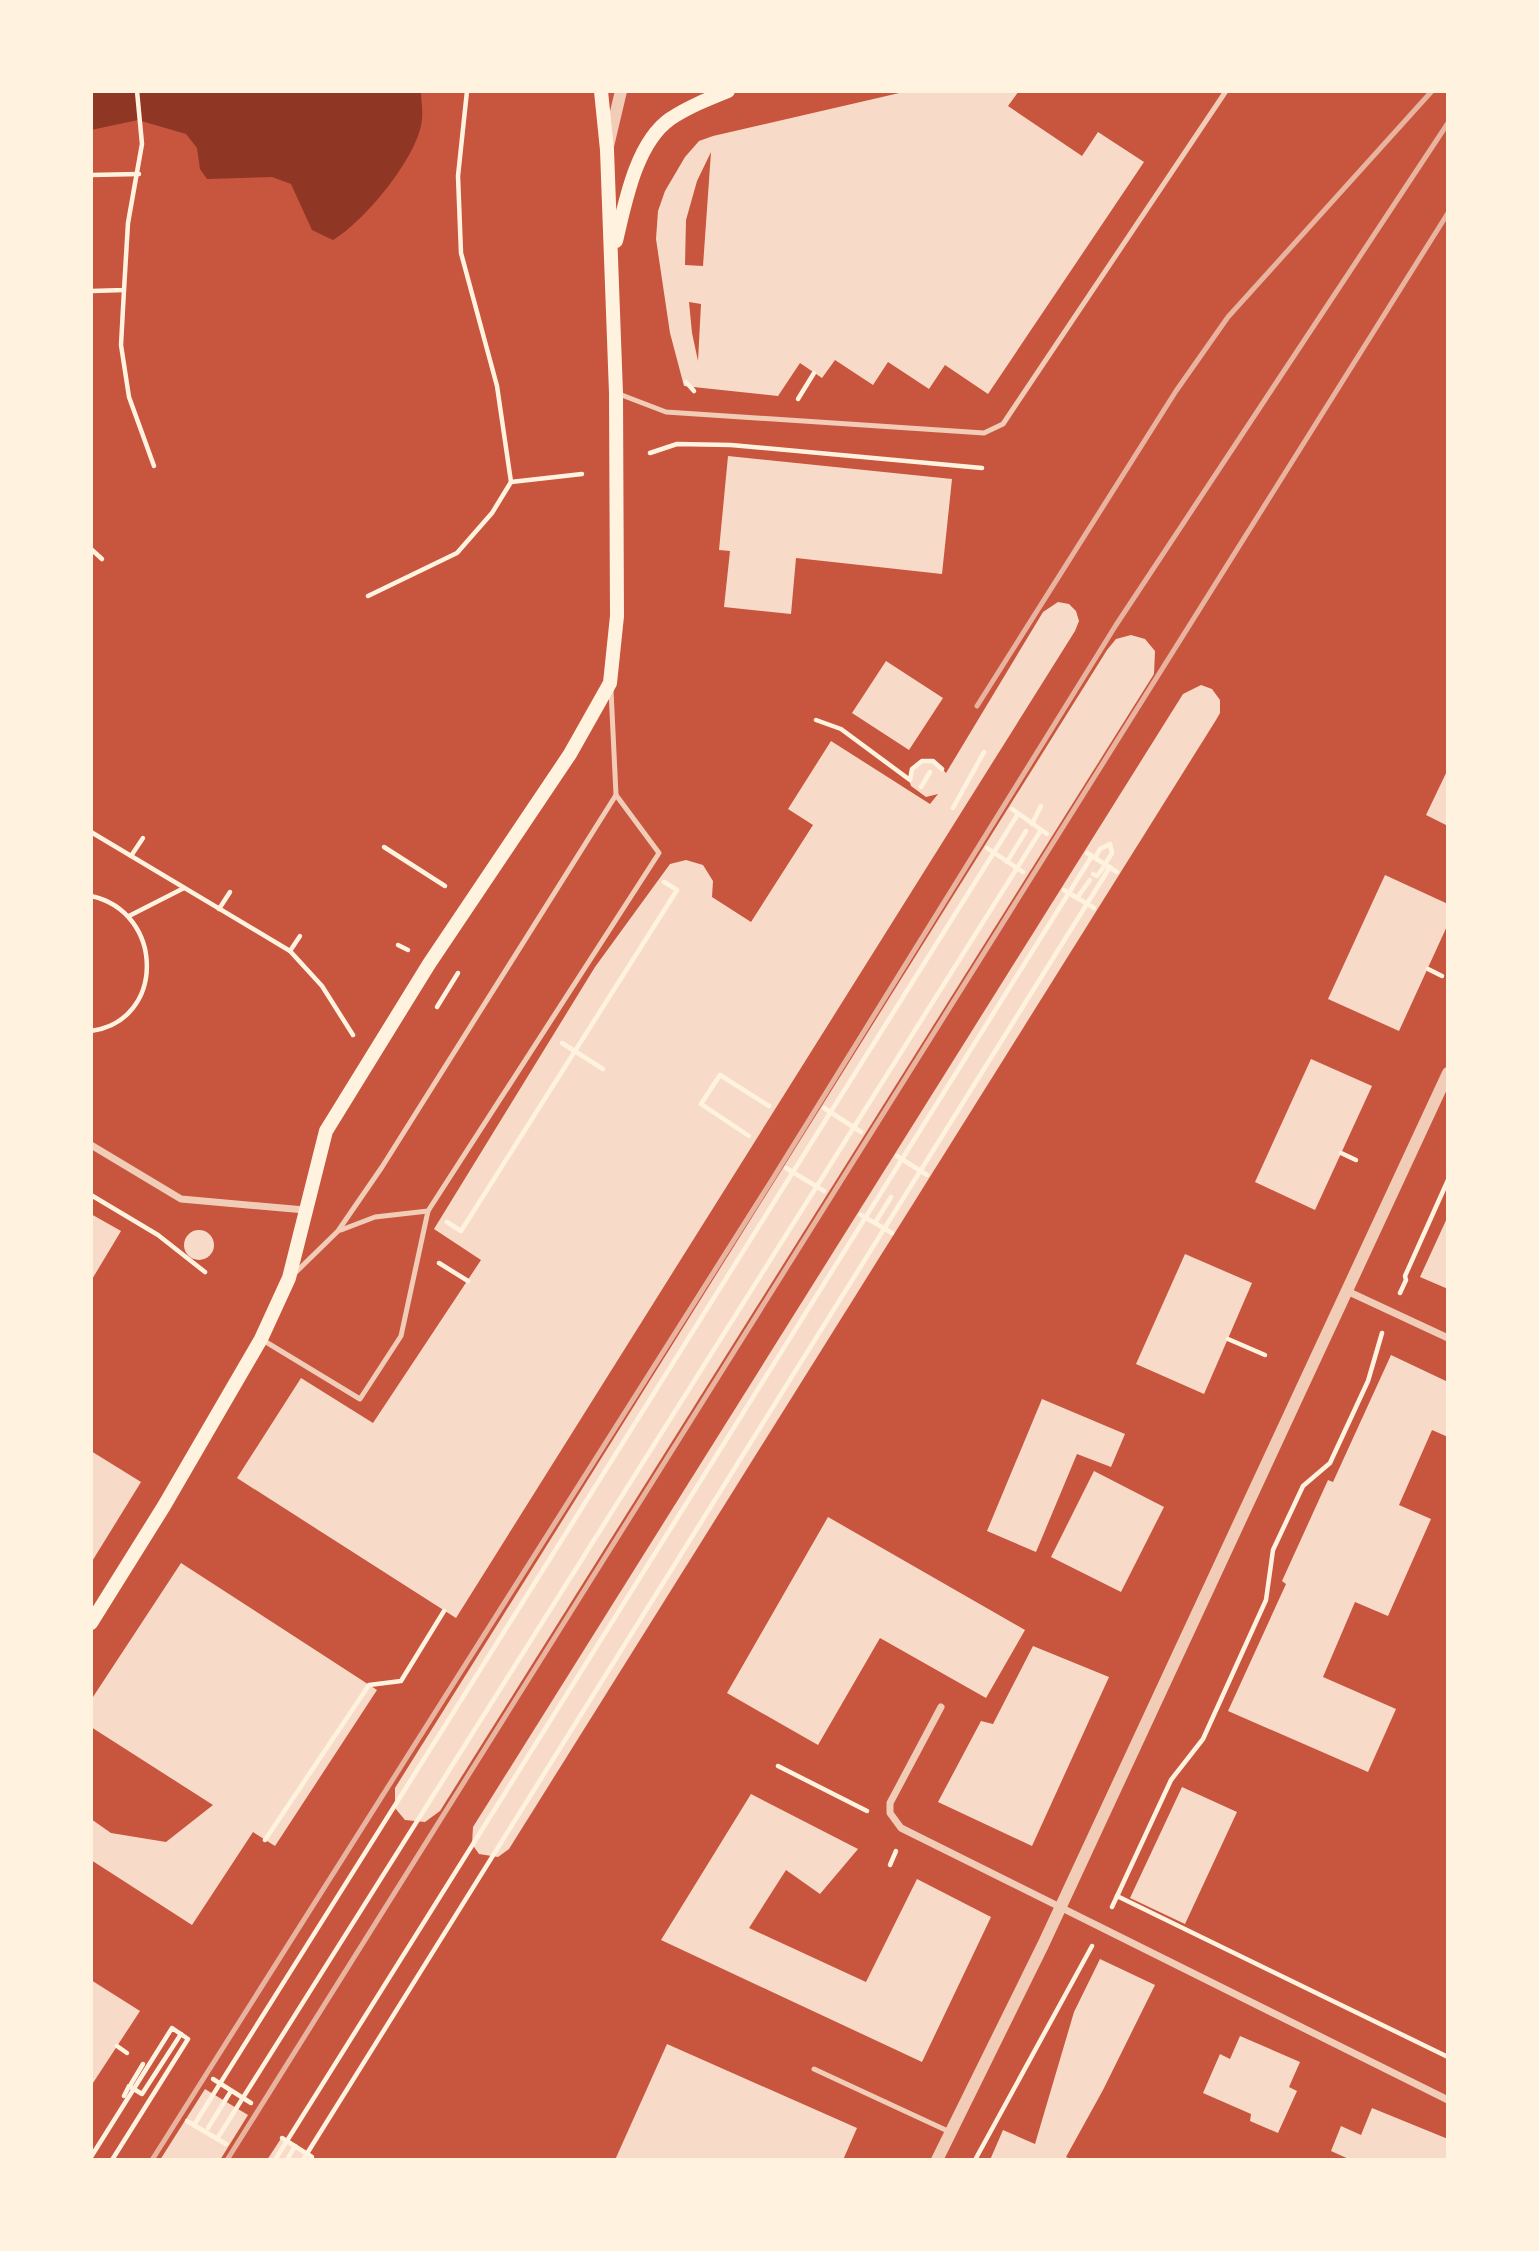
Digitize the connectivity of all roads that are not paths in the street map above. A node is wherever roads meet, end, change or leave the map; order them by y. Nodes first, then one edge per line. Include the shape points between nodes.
1 (601, 91) edge
2 (621, 91) edge
3 (728, 91) edge
4 (1226, 91) edge
5 (607, 149) junction
6 (611, 259) junction
7 (616, 393) junction
8 (610, 683) junction
9 (616, 795) junction
10 (1448, 1073) edge
11 (91, 1145) edge
12 (305, 1210) junction
13 (428, 1211) junction
14 (338, 1231) junction
15 (289, 1278) junction
16 (1347, 1291) junction
17 (1448, 1338) edge
18 (261, 1339) junction
19 (91, 1623) edge
20 (941, 1707) dead end
21 (1061, 1906) junction
22 (814, 2068) dead end
23 (1448, 2100) edge
24 (950, 2132) junction
25 (937, 2160) edge

1 - 5 main road
2 - 5 street
3 - 6 main road via 667,121 645,151 628,188
4 - 7 lane via 1003,424 993,429 958,432 666,412
5 - 6 main road
6 - 7 main road
7 - 8 main road via 617,615
8 - 9 lane
8 - 12 main road via 570,754 429,964 326,1131
9 - 13 lane via 659,853
9 - 14 lane
10 - 16 street
11 - 12 street via 181,1199
12 - 15 main road
13 - 14 lane via 375,1217
13 - 18 lane via 401,1336 360,1399
14 - 15 lane
15 - 18 main road
16 - 17 street
16 - 21 street
18 - 19 main road
20 - 21 street via 895,1791 890,1813 894,1821
21 - 23 street
21 - 24 street
22 - 24 lane
24 - 25 street

